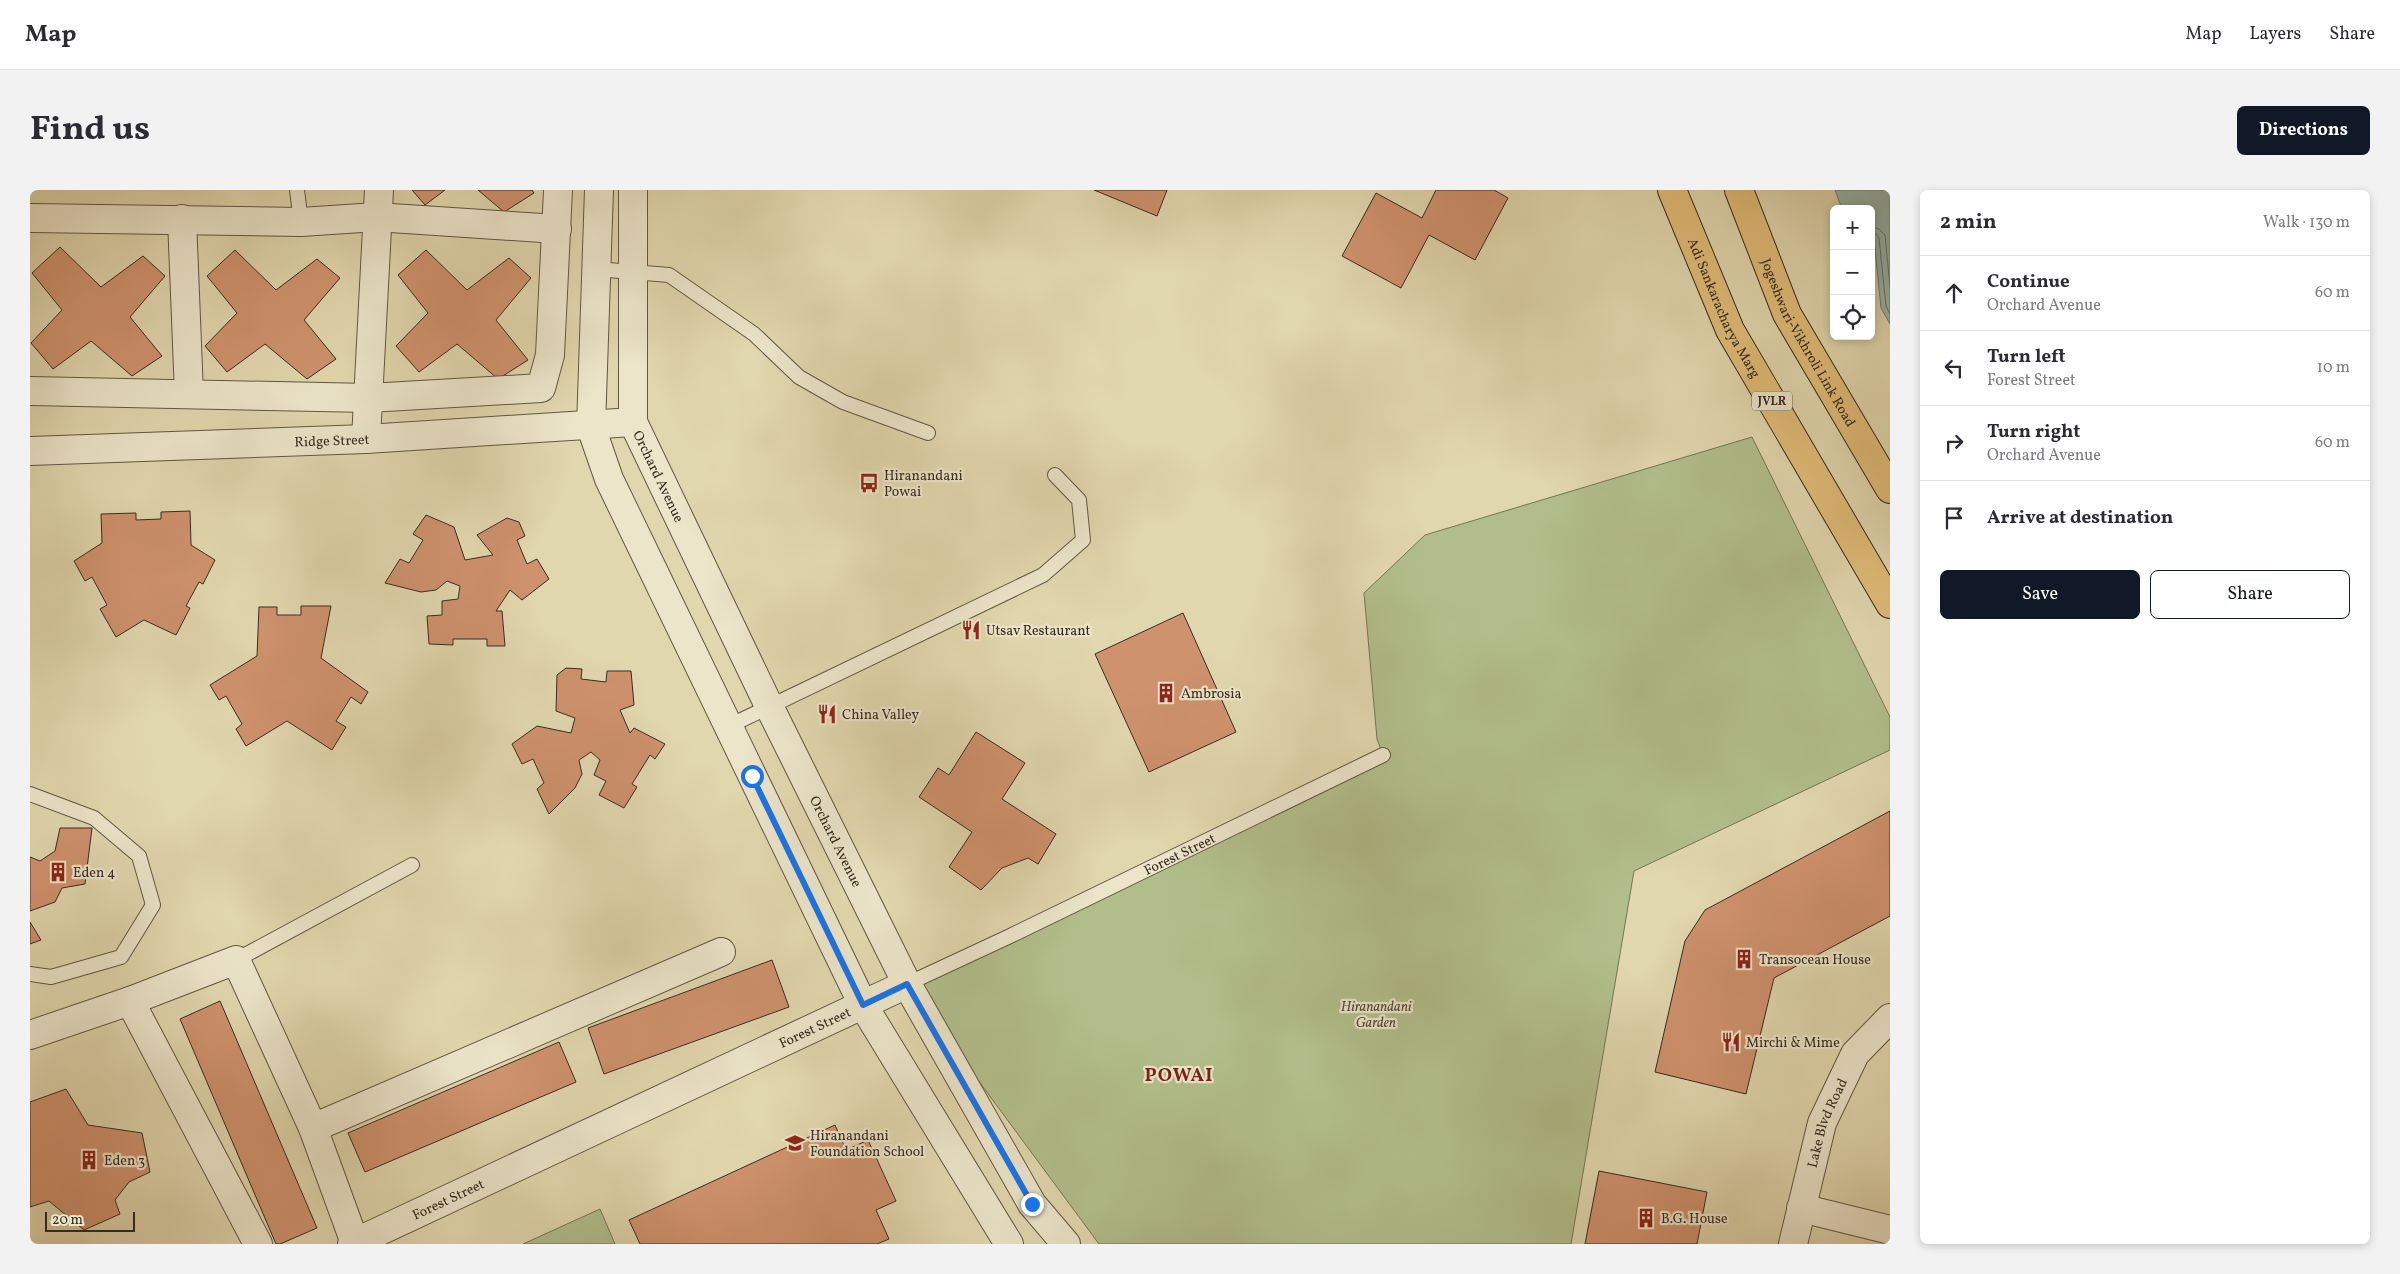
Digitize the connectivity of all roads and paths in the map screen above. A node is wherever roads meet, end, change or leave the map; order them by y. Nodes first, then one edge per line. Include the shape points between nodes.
1 (297, 190) edge
2 (379, 190) edge
3 (558, 190) edge
4 (598, 190) edge
5 (633, 190) edge
6 (1672, 190) edge
7 (1739, 190) edge
8 (376, 217) junction
9 (30, 218) edge
10 (182, 219) junction
11 (301, 222) junction
12 (557, 229) junction
13 (596, 269) junction
14 (633, 272) junction
15 (30, 391) edge
16 (189, 394) junction
17 (369, 398) junction
18 (633, 422) junction
19 (590, 427) junction
20 (928, 433) dead end
21 (366, 439) junction
22 (30, 451) edge
23 (1055, 475) dead end
24 (1890, 489) edge
25 (1890, 604) edge
26 (769, 706) junction
27 (727, 727) junction
28 (1383, 755) dead end
29 (30, 794) edge
30 (412, 865) dead end
31 (721, 952) dead end
32 (236, 960) junction
33 (30, 974) edge
34 (907, 984) junction
35 (130, 1001) junction
36 (863, 1005) junction
37 (1890, 1018) edge
38 (30, 1034) edge
39 (313, 1128) junction
40 (1801, 1208) junction
41 (1890, 1230) edge
42 (258, 1244) edge
43 (353, 1244) edge
44 (1009, 1244) edge
45 (1066, 1244) edge
46 (1793, 1244) edge

1 - 11 lane
2 - 8 street
3 - 12 street
4 - 13 street
5 - 14 street
6 - 25 main road, Adi Sankaracharya Marg / JVLR via 1730,330
7 - 24 main road, Jogeshwari-Vikhroli Link Road via 1787,314
8 - 11 street
8 - 12 street
8 - 17 street
9 - 10 street
10 - 11 street
10 - 16 street
12 - 17 street via 550,356 541,388
13 - 14 lane
13 - 19 street
14 - 18 street
14 - 20 lane via 669,276 754,334 798,377 843,402
15 - 16 street
16 - 17 street
17 - 21 street
18 - 19 street, Ridge Street
18 - 26 street, Orchard Avenue
19 - 21 street, Ridge Street
19 - 27 street via 609,479
21 - 22 street, Ridge Street
23 - 26 lane via 1079,500 1083,540 1043,575
26 - 27 lane
26 - 34 street, Orchard Avenue
27 - 36 street
28 - 34 lane, Forest Street
29 - 33 lane via 94,818 138,856 153,905 121,957 50,977
30 - 32 lane
31 - 39 street
32 - 35 street
32 - 39 street
34 - 36 street, Forest Street
34 - 45 street, Orchard Avenue via 1032,1204
35 - 38 street
35 - 42 street
36 - 43 street, Forest Street
36 - 44 street
37 - 40 street, Lake Blvd Road via 1855,1054 1822,1124
39 - 43 street
40 - 41 street
40 - 46 street, Lake Blvd Road

